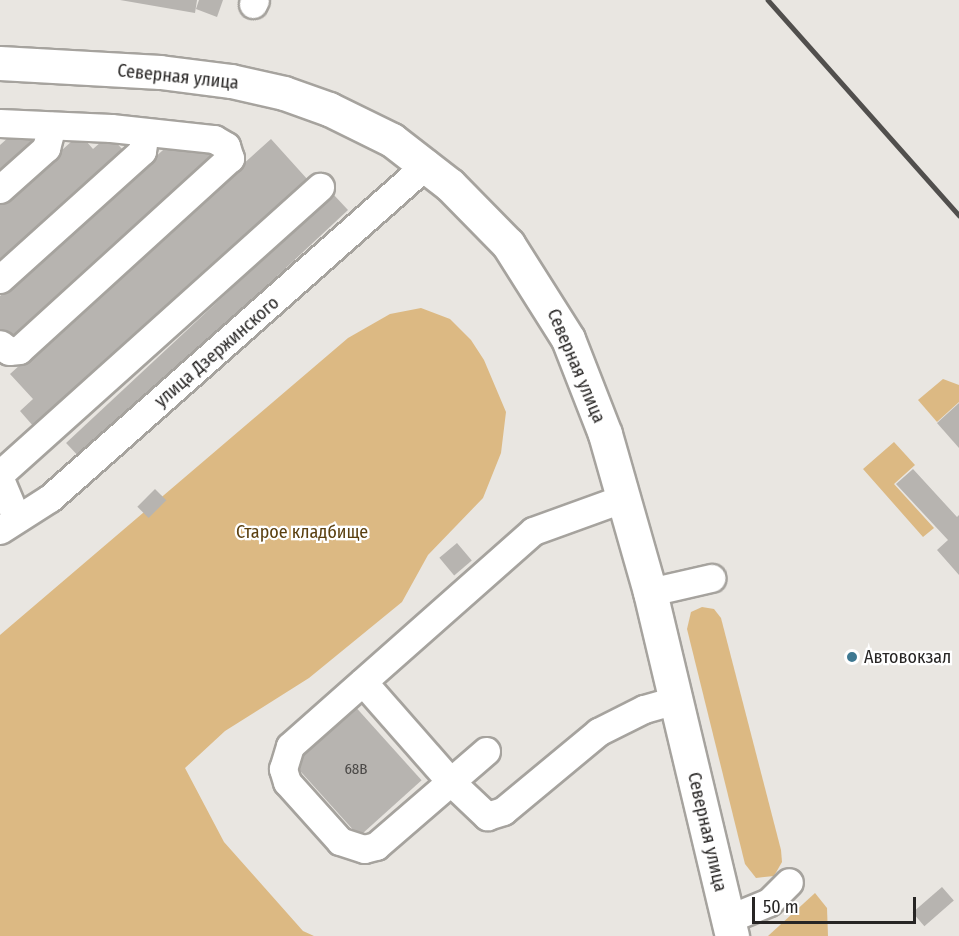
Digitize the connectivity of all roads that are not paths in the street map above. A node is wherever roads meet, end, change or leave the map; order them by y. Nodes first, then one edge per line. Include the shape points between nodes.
1 (0, 63) edge
2 (0, 123) edge
3 (52, 126) junction
4 (145, 132) junction
5 (427, 164) junction
6 (320, 188) dead end
7 (0, 189) edge
8 (0, 279) edge
9 (0, 344) edge
10 (0, 477) edge
11 (624, 498) junction
12 (8, 524) edge
13 (711, 578) dead end
14 (650, 592) junction
15 (363, 682) junction
16 (676, 700) junction
17 (486, 751) dead end
18 (451, 782) junction
19 (789, 882) dead end
20 (730, 927) edge

1 - 5 main road, Северная улица via 160,72 273,91 360,123
2 - 3 street
3 - 4 street
3 - 7 street via 46,148
4 - 8 street via 142,151
4 - 9 street via 214,139 226,146 230,158 19,350 9,351
5 - 11 main road, Северная улица via 476,208 508,244 550,305 588,384
5 - 12 street, улица Дзержинского via 50,498
6 - 10 street
10 - 12 street
11 - 14 main road, Северная улица
11 - 15 street via 533,531
13 - 14 street
14 - 16 main road, Северная улица
15 - 18 street
15 - 18 street via 290,746 284,757 287,782 340,841 364,849 376,846
16 - 18 street via 644,709 598,732 494,816 478,811
16 - 20 main road, Северная улица
17 - 18 street
19 - 20 street via 769,902

